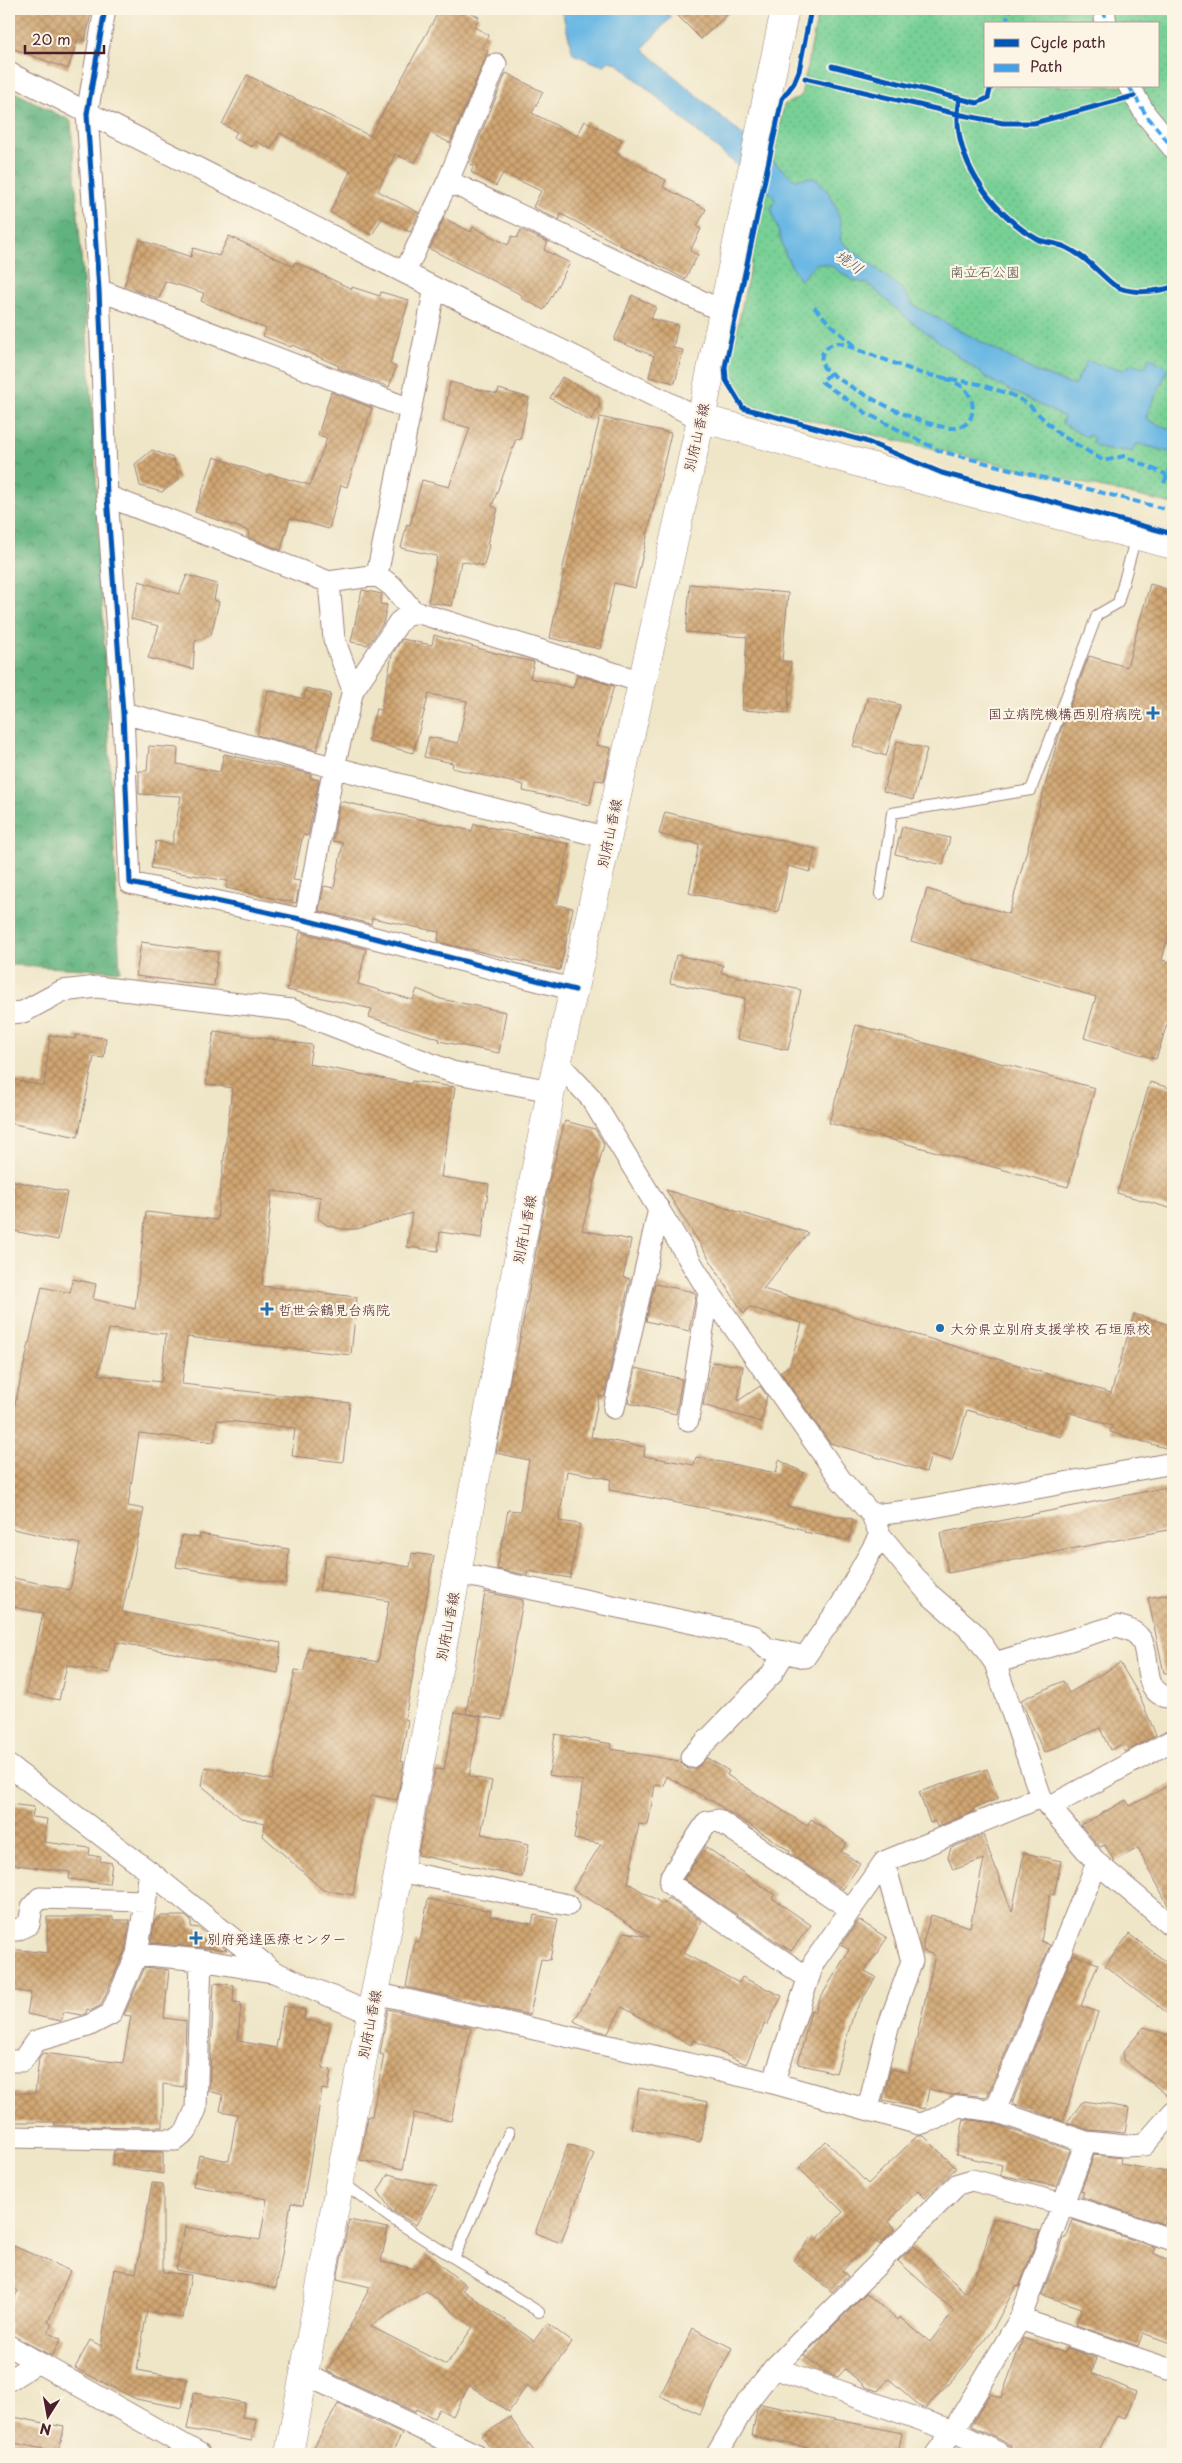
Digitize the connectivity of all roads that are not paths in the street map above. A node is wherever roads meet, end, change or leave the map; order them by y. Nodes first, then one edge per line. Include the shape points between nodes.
1 (105, 9) edge
2 (785, 9) edge
3 (1104, 9) edge
4 (1106, 22) edge
5 (496, 64) dead end
6 (9, 73) edge
7 (1130, 88) edge
8 (87, 114) junction
9 (1173, 148) edge
10 (448, 181) junction
11 (405, 272) junction
12 (435, 288) junction
13 (99, 290) junction
14 (722, 311) junction
15 (410, 409) junction
16 (701, 420) junction
17 (107, 496) junction
18 (1136, 535) junction
19 (1173, 545) edge
20 (377, 575) junction
21 (329, 582) junction
22 (413, 611) junction
23 (642, 682) junction
24 (354, 690) junction
25 (122, 713) junction
26 (334, 766) junction
27 (608, 838) junction
28 (880, 894) dead end
29 (304, 920) junction
30 (575, 990) junction
31 (9, 1013) edge
32 (558, 1064) junction
33 (551, 1091) junction
34 (659, 1209) junction
35 (709, 1292) junction
36 (614, 1408) dead end
37 (688, 1420) dead end
38 (1173, 1463) edge
39 (872, 1515) junction
40 (880, 1535) junction
41 (457, 1573) junction
42 (785, 1652) junction
43 (995, 1663) junction
44 (1173, 1698) edge
45 (1173, 1740) edge
46 (691, 1757) dead end
47 (9, 1766) edge
48 (1045, 1802) junction
49 (884, 1862) junction
50 (1097, 1863) junction
51 (399, 1871) junction
52 (150, 1872) junction
53 (145, 1901) junction
54 (568, 1905) dead end
55 (850, 1909) junction
56 (1173, 1926) edge
57 (9, 1930) edge
58 (137, 1954) junction
59 (201, 1960) junction
60 (274, 1972) junction
61 (808, 1978) junction
62 (373, 2004) junction
63 (9, 2061) edge
64 (773, 2082) junction
65 (868, 2109) junction
66 (995, 2111) junction
67 (1173, 2112) edge
68 (509, 2134) dead end
69 (9, 2137) edge
70 (1086, 2142) junction
71 (339, 2180) junction
72 (1063, 2204) junction
73 (1173, 2240) edge
74 (454, 2258) junction
75 (539, 2312) dead end
76 (1020, 2319) junction
77 (9, 2346) edge
78 (38, 2362) junction
79 (774, 2368) junction
80 (1173, 2368) edge
81 (304, 2374) junction
82 (9, 2380) edge
83 (953, 2431) junction
84 (200, 2454) edge
85 (289, 2454) edge
86 (475, 2454) edge
87 (716, 2454) edge
88 (936, 2454) edge
89 (1001, 2454) edge

1 - 8 street
2 - 14 main road, 別府山香線
3 - 4 street
5 - 10 street
6 - 8 street
7 - 9 street
8 - 11 street
8 - 13 street
10 - 11 street
10 - 14 street
11 - 12 street
12 - 15 street
12 - 16 street
13 - 15 street
13 - 17 street
14 - 16 main road, 別府山香線
15 - 20 street
16 - 18 main road via 743,428 880,469
16 - 23 main road, 別府山香線
17 - 21 street
17 - 25 street
18 - 19 main road
18 - 28 lane via 1118,603 1097,615 1030,790 892,813
20 - 21 street
20 - 22 street via 392,586
21 - 24 street via 334,639
22 - 23 street
22 - 24 street via 399,622
23 - 27 main road, 別府山香線
24 - 26 street
25 - 26 street
25 - 29 street via 130,883
26 - 27 street
26 - 29 street
27 - 30 main road, 別府山香線
29 - 30 street
30 - 32 main road, 別府山香線
31 - 33 street via 23,1012 62,991 98,986 292,1010 452,1072
32 - 33 main road, 別府山香線
32 - 34 street via 591,1098
33 - 41 main road, 別府山香線
34 - 35 street
34 - 36 street
35 - 37 street
35 - 39 street via 841,1480
38 - 39 street via 917,1510
39 - 40 street
40 - 42 street via 841,1605 805,1657
40 - 43 street via 929,1594 974,1633
41 - 42 street via 754,1636 766,1648
41 - 51 main road, 別府山香線
42 - 46 street via 771,1675
43 - 44 street via 1116,1626 1130,1630 1141,1640 1150,1682 1156,1691
43 - 48 street
45 - 48 street
47 - 52 street
48 - 49 street
48 - 50 street
49 - 55 street
49 - 65 street via 912,1961 888,2027
50 - 56 street
50 - 66 street
51 - 54 street
51 - 62 main road, 別府山香線
52 - 53 street
52 - 60 street
53 - 57 street via 40,1898 32,1907 28,1924
53 - 58 street
55 - 61 street via 814,1962
55 - 61 street via 718,1820 707,1822 671,1876 670,1884
58 - 59 street
58 - 63 street via 112,2014 88,2026 36,2041 22,2061
59 - 60 street
59 - 69 street via 196,2109 186,2132 176,2140
60 - 62 street
61 - 64 street
62 - 64 street
62 - 71 main road, 別府山香線
64 - 65 street
65 - 66 street via 919,2124 958,2106
66 - 70 street
67 - 70 street via 1144,2145
68 - 74 lane
70 - 72 street
71 - 74 lane via 389,2217
71 - 81 main road, 別府山香線
72 - 73 street
72 - 76 street
72 - 79 street via 972,2180 958,2184
74 - 75 lane
76 - 80 street
76 - 83 street
77 - 78 street
78 - 82 street
78 - 84 street
79 - 83 street
79 - 87 street via 748,2401
81 - 85 main road, 別府山香線
81 - 86 street
83 - 88 street
83 - 89 street

